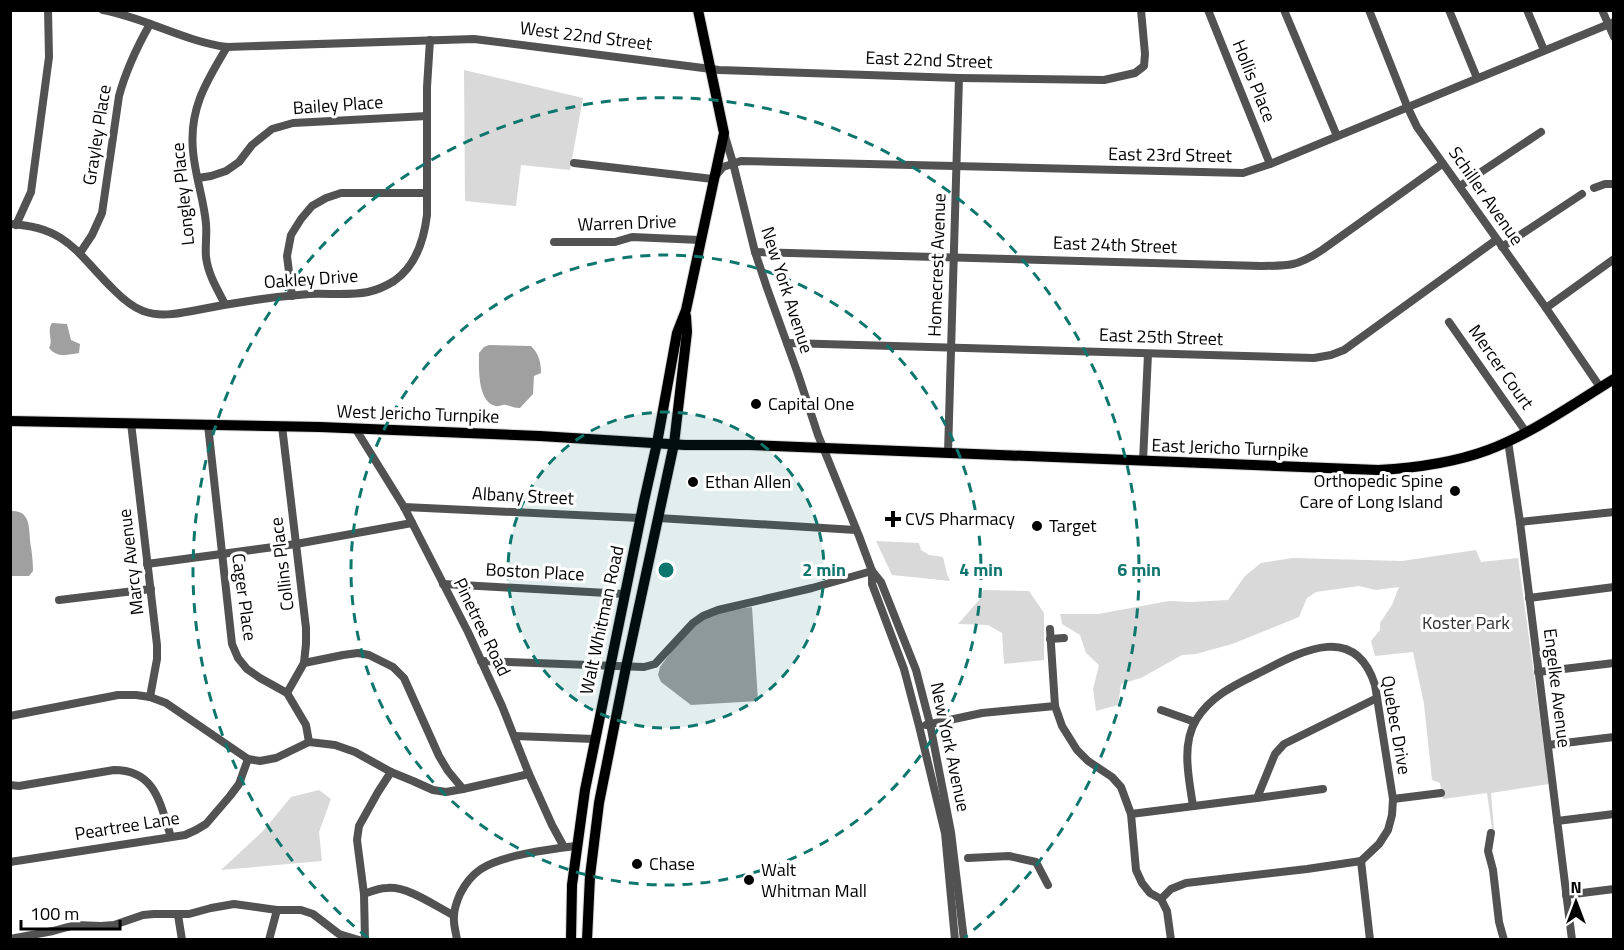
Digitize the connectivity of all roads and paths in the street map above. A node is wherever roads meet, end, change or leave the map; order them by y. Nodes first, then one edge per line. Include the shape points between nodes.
1 (48, 10) edge
2 (103, 10) edge
3 (698, 10) edge
4 (1141, 10) edge
5 (1208, 10) edge
6 (1284, 10) edge
7 (1369, 10) edge
8 (1449, 10) edge
9 (1527, 10) edge
10 (1602, 10) edge
11 (1611, 23) edge
12 (150, 24) junction
13 (1614, 38) edge
14 (430, 40) junction
15 (226, 47) junction
16 (1544, 50) junction
17 (710, 68) junction
18 (959, 78) junction
19 (1477, 78) junction
20 (713, 86) junction
21 (1407, 106) junction
22 (427, 116) junction
23 (1541, 132) dead end
24 (724, 133) junction
25 (1337, 136) junction
26 (733, 163) junction
27 (574, 164) dead end
28 (1270, 164) junction
29 (1442, 164) junction
30 (956, 167) junction
31 (198, 178) junction
32 (713, 178) junction
33 (1614, 184) edge
34 (1460, 186) junction
35 (1594, 188) dead end
36 (426, 193) junction
37 (1581, 194) dead end
38 (13, 225) edge
39 (700, 240) junction
40 (554, 242) dead end
41 (1499, 243) junction
42 (755, 252) junction
43 (80, 253) junction
44 (955, 257) junction
45 (1614, 259) edge
46 (292, 296) junction
47 (225, 304) junction
48 (1546, 308) junction
49 (686, 310) junction
50 (1449, 322) dead end
51 (787, 343) junction
52 (952, 347) junction
53 (1148, 354) junction
54 (1614, 379) edge
55 (1600, 387) junction
56 (10, 421) edge
57 (131, 423) junction
58 (208, 425) junction
59 (282, 426) junction
60 (355, 428) junction
61 (1526, 432) junction
62 (1508, 441) junction
63 (657, 443) junction
64 (675, 444) junction
65 (823, 448) junction
66 (948, 453) junction
67 (1143, 461) junction
68 (404, 507) junction
69 (1614, 512) edge
70 (640, 518) junction
71 (658, 518) junction
72 (1520, 522) junction
73 (412, 523) junction
74 (856, 530) junction
75 (296, 544) junction
76 (221, 554) junction
77 (147, 564) junction
78 (872, 571) junction
79 (443, 584) junction
80 (1614, 587) edge
81 (150, 589) junction
82 (625, 594) junction
83 (1529, 597) junction
84 (59, 600) dead end
85 (1050, 629) dead end
86 (1064, 638) dead end
87 (1050, 639) junction
88 (481, 661) junction
89 (304, 663) junction
90 (1614, 663) edge
91 (610, 666) junction
92 (626, 667) junction
93 (1538, 672) junction
94 (287, 693) junction
95 (150, 697) junction
96 (1377, 698) junction
97 (1055, 706) junction
98 (1161, 710) dead end
99 (10, 716) edge
100 (1195, 722) junction
101 (930, 724) junction
102 (920, 726) junction
103 (515, 736) junction
104 (1614, 737) edge
105 (594, 740) junction
106 (309, 742) junction
107 (1548, 745) junction
108 (248, 759) junction
109 (391, 772) junction
110 (530, 774) junction
111 (10, 785) edge
112 (464, 789) junction
113 (1323, 789) dead end
114 (1441, 793) dead end
115 (1257, 798) junction
116 (1393, 800) junction
117 (1193, 806) junction
118 (581, 810) junction
119 (1131, 814) junction
120 (1614, 814) edge
121 (1557, 821) junction
122 (1491, 833) dead end
123 (171, 837) junction
124 (576, 846) junction
125 (593, 847) junction
126 (564, 848) junction
127 (968, 858) dead end
128 (1361, 861) junction
129 (10, 862) edge
130 (1048, 885) dead end
131 (1614, 889) edge
132 (364, 894) junction
133 (1566, 895) junction
134 (1161, 899) junction
135 (588, 904) junction
136 (277, 910) junction
137 (178, 915) junction
138 (453, 915) junction
139 (54, 935) edge
140 (11, 939) edge
141 (182, 939) edge
142 (269, 939) edge
143 (359, 939) edge
144 (365, 939) edge
145 (457, 939) edge
146 (571, 939) edge
147 (587, 939) edge
148 (955, 939) edge
149 (964, 939) edge
150 (1171, 939) edge
151 (1370, 939) edge
152 (1504, 939) edge
153 (1572, 939) edge

1 - 38 street via 48,57 31,192
2 - 12 street, West 22nd Street
3 - 17 main road, New York Avenue
4 - 18 street, East 22nd Street via 1144,66 1135,74 1104,80
5 - 28 street, Hollis Place
6 - 25 street
7 - 21 street, Schiller Avenue
8 - 19 street
9 - 16 street
10 - 11 street
11 - 13 street
11 - 16 street, East 23rd Street
12 - 15 street, West 22nd Street via 208,45
12 - 43 street, Grayley Place via 132,57 119,96 102,213
14 - 15 street, West 22nd Street
14 - 17 street, West 22nd Street via 481,40
14 - 22 street, Oakley Drive
15 - 31 street, Longley Place via 196,106 193,152
16 - 19 street, East 23rd Street
17 - 18 street, East 22nd Street
17 - 20 main road, New York Avenue
18 - 30 street, Homecrest Avenue
19 - 21 street, East 23rd Street
20 - 24 main road, New York Avenue
20 - 32 main road, Walt Whitman Road via 717,118
21 - 25 street, East 23rd Street
21 - 29 street, Schiller Avenue
22 - 31 street, Bailey Place via 293,123 272,129 226,171
22 - 36 street, Oakley Drive
23 - 34 street
24 - 26 street, New York Avenue
24 - 32 main road, Walt Whitman Road
25 - 28 street, East 23rd Street
26 - 30 street, East 23rd Street
26 - 32 street via 723,166
26 - 42 street, New York Avenue
27 - 32 street
28 - 30 street, East 23rd Street via 1243,173 1218,174
29 - 34 street, Schiller Avenue
29 - 44 street, East 24th Street via 1295,265
30 - 44 street, Homecrest Avenue
31 - 47 street, Longley Place via 206,224 206,257
32 - 39 main road, Walt Whitman Road
33 - 35 street
34 - 41 street, Schiller Avenue
36 - 46 street, Oakley Drive via 425,232 419,250 393,282 368,292
36 - 46 street via 341,193 312,206 291,235 287,256
37 - 41 street, East 25th Street
38 - 43 street, Oakley Drive via 53,233
39 - 40 street, Warren Drive via 632,237 615,242
39 - 49 main road, Walt Whitman Road
41 - 48 street, Schiller Avenue
41 - 53 street, East 25th Street via 1331,356
42 - 44 street, East 24th Street
42 - 51 street, New York Avenue
43 - 47 street, Oakley Drive via 118,294 143,311 175,314
44 - 52 street, Homecrest Avenue
45 - 48 street
46 - 47 street, Oakley Drive
48 - 55 street, Schiller Avenue
49 - 63 main road, Walt Whitman Road via 677,333
49 - 64 main road, Walt Whitman Road
50 - 61 street, Mercer Court
51 - 52 street, East 25th Street
51 - 65 street, New York Avenue
52 - 53 street, East 25th Street
52 - 66 street, Homecrest Avenue
53 - 67 street
54 - 55 main road, East Jericho Turnpike
55 - 61 main road, East Jericho Turnpike
56 - 57 main road, West Jericho Turnpike
57 - 58 main road, West Jericho Turnpike
57 - 77 street, Marcy Avenue
58 - 59 main road, West Jericho Turnpike
58 - 76 street, Cager Place
59 - 60 main road, West Jericho Turnpike
59 - 75 street, Collins Place
60 - 63 main road, West Jericho Turnpike
60 - 68 street, Pinetree Road
61 - 62 main road, East Jericho Turnpike
62 - 67 main road, East Jericho Turnpike via 1462,458 1398,469
62 - 72 street, Engelke Avenue
63 - 64 main road, West Jericho Turnpike
63 - 70 main road, Walt Whitman Road
64 - 65 main road, West Jericho Turnpike
64 - 71 main road, Walt Whitman Road
65 - 66 main road, East Jericho Turnpike
65 - 74 street, New York Avenue
66 - 67 main road, East Jericho Turnpike
68 - 70 street, Albany Street
68 - 73 street, Pinetree Road
69 - 72 street
70 - 82 main road, Walt Whitman Road
71 - 74 street
71 - 92 main road, Walt Whitman Road
72 - 83 street, Engelke Avenue
73 - 75 street
73 - 79 street, Pinetree Road
74 - 78 street, New York Avenue
75 - 76 street
75 - 89 street, Collins Place via 306,628
76 - 77 street
76 - 94 street, Cager Place via 232,644 238,658 247,669
77 - 81 street, Marcy Avenue
78 - 92 street via 718,610 693,623 655,664
78 - 101 street, New York Avenue via 881,582 916,670
78 - 102 street, New York Avenue via 872,584 904,669
79 - 82 street, Boston Place
79 - 88 street, Pinetree Road
80 - 83 street
81 - 84 street
81 - 95 street, Marcy Avenue via 157,659
82 - 91 main road, Walt Whitman Road
83 - 93 street, Engelke Avenue
85 - 87 street
86 - 87 street
87 - 97 street
88 - 91 street
88 - 103 street, Pinetree Road
89 - 94 street, Collins Place
89 - 112 street via 358,653 393,667 404,678 448,771
90 - 93 street
91 - 92 street
91 - 105 main road, Walt Whitman Road
92 - 125 main road, Walt Whitman Road
93 - 107 street, Engelke Avenue
94 - 106 street via 306,725
95 - 99 street via 118,695
95 - 108 street via 172,707
96 - 100 street, Quebec Drive via 1365,663 1355,653 1328,646 1315,648 1232,686
96 - 115 street via 1284,744 1275,754
96 - 116 street, Quebec Drive
97 - 101 street via 982,713
97 - 119 street via 1077,750 1112,777
98 - 100 street
100 - 117 street, Quebec Drive via 1188,744
101 - 102 street
101 - 149 street, New York Avenue via 951,832
102 - 148 street, New York Avenue via 945,833
103 - 105 street
103 - 110 street, Pinetree Road
104 - 107 street
105 - 118 main road, Walt Whitman Road
106 - 108 street via 276,758
106 - 109 street via 355,752
107 - 121 street, Engelke Avenue
108 - 123 street, Peartree Lane via 239,784 206,824
109 - 112 street via 433,790
109 - 132 street via 359,826 358,857
110 - 112 street
110 - 126 street, Pinetree Road
111 - 123 street via 127,770 138,774 156,794
113 - 115 street
114 - 116 street
115 - 117 street
116 - 128 street, Quebec Drive via 1388,830
117 - 119 street
118 - 124 main road, Walt Whitman Road
118 - 125 main road via 584,836
119 - 134 street via 1136,870 1150,893
120 - 121 street
121 - 133 street, Engelke Avenue
122 - 152 street via 1488,851
123 - 129 street, Peartree Lane
124 - 126 street
124 - 135 main road via 585,848 587,854
124 - 146 main road, Walt Whitman Road
125 - 135 main road, Walt Whitman Road
126 - 138 street via 515,857 481,869 463,888
127 - 130 street via 1009,856 1036,862
128 - 134 street via 1186,883
128 - 151 street
131 - 133 street
132 - 138 street via 399,888
132 - 144 street
133 - 153 street, Engelke Avenue
134 - 150 street
135 - 147 main road, Walt Whitman Road
136 - 137 street via 234,904
136 - 142 street
136 - 143 street via 307,912 339,934
137 - 139 street via 143,915 114,925 75,925
137 - 141 street
138 - 145 street
139 - 140 street

